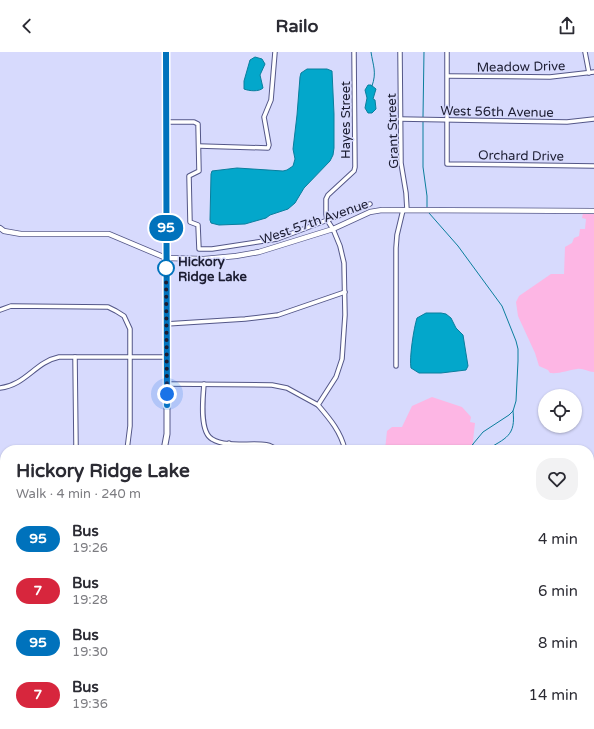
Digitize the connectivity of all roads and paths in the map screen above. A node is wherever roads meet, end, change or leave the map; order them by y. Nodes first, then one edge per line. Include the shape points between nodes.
1 (166, 52) edge
2 (275, 52) edge
3 (354, 52) edge
4 (400, 52) edge
5 (447, 52) edge
6 (585, 52) edge
7 (594, 72) edge
8 (589, 73) junction
9 (448, 76) junction
10 (400, 119) junction
11 (594, 119) edge
12 (446, 120) junction
13 (166, 122) junction
14 (199, 146) junction
15 (594, 166) edge
16 (370, 204) dead end
17 (405, 210) junction
18 (594, 211) edge
19 (327, 220) junction
20 (0, 228) edge
21 (334, 228) junction
22 (166, 258) junction
23 (345, 292) junction
24 (0, 310) edge
25 (166, 324) junction
26 (75, 357) junction
27 (131, 357) junction
28 (167, 357) junction
29 (396, 366) dead end
30 (167, 384) junction
31 (204, 384) junction
32 (0, 388) edge
33 (318, 405) junction
34 (228, 443) joint
35 (76, 445) edge
36 (127, 445) edge
37 (165, 445) edge
38 (268, 445) edge
39 (344, 445) edge

1 - 13 main road
2 - 14 street via 273,90 264,117 268,148
3 - 19 street, Hayes Street via 355,167 354,171 328,195
4 - 10 street, Grant Street
5 - 9 street
6 - 8 street
7 - 8 street, Meadow Drive
8 - 9 street, Meadow Drive via 550,77
9 - 12 street
10 - 12 street, West 56th Avenue
10 - 17 street, Grant Street
11 - 12 street, West 56th Avenue via 567,122
12 - 15 street, Orchard Drive via 447,164
13 - 14 street via 198,124
13 - 22 main road
14 - 19 street via 199,171 189,176 190,222 198,225 199,249 277,239
16 - 19 street
17 - 18 street, West 57th Avenue
17 - 21 street, West 57th Avenue via 370,212
17 - 29 street, Grant Street via 397,235 396,248
19 - 21 street
20 - 22 street, West 57th Avenue via 21,234 109,234
21 - 22 street, West 57th Avenue via 259,252 204,259
21 - 23 street via 344,263
22 - 25 main road
23 - 25 street via 278,315
23 - 33 street via 342,359 336,377
24 - 27 street via 11,306 108,307 124,316 130,329
25 - 28 main road
26 - 27 street
26 - 32 street via 59,357 47,361 21,382
26 - 35 street
27 - 28 street
27 - 36 street via 130,426
28 - 30 main road
30 - 31 street
30 - 37 main road
31 - 33 street via 272,385 287,388
31 - 34 street via 203,422 206,433 211,439
33 - 39 street via 337,428
34 - 38 street

